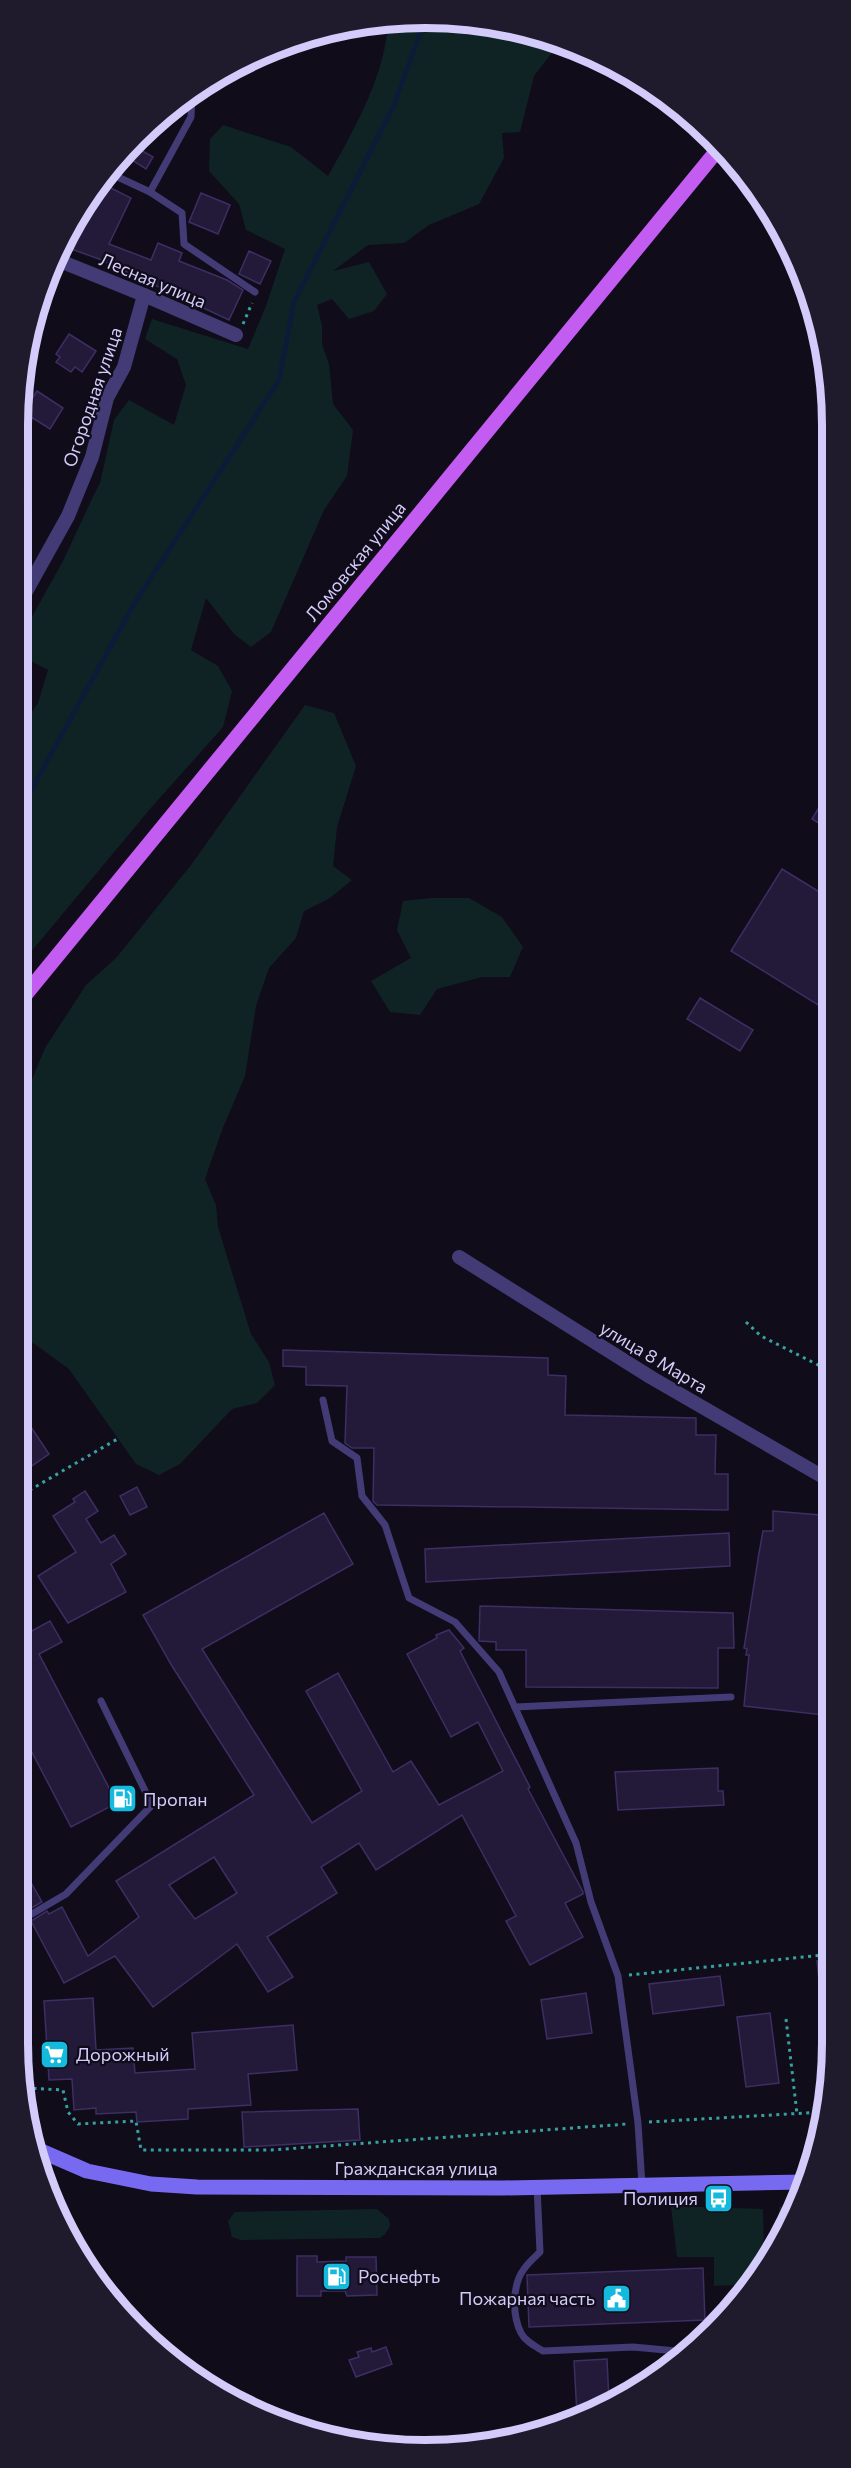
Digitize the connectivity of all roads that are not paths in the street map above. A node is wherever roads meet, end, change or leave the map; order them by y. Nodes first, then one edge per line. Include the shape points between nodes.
1 (192, 105) edge
2 (714, 154) edge
3 (117, 177) edge
4 (150, 192) junction
5 (64, 263) edge
6 (255, 292) road end
7 (144, 295) junction
8 (236, 335) road end
9 (28, 588) edge
10 (28, 991) edge
11 (459, 1257) dead end
12 (322, 1400) dead end
13 (822, 1476) edge
14 (731, 1697) dead end
15 (101, 1701) dead end
16 (515, 1707) junction
17 (28, 1916) edge
18 (44, 2153) edge
19 (796, 2182) edge
20 (642, 2186) junction
21 (537, 2187) junction
22 (675, 2351) edge

1 - 4 lane via 191,117
2 - 10 main road, Ломовская улица
3 - 4 lane
4 - 6 lane via 182,213 184,244
5 - 7 street, Лесная улица
7 - 8 street, Лесная улица
7 - 9 street, Огородная улица via 124,366 107,398 92,457 68,516
11 - 13 street, улица 8 Марта via 652,1378
12 - 16 lane via 332,1440 357,1458 362,1496 385,1525 409,1598 455,1622 499,1672
14 - 16 lane
15 - 17 lane via 152,1804 66,1894
16 - 20 lane via 576,1843 591,1902 618,1976 638,2123
18 - 21 main road, Гражданская улица via 87,2171 197,2187
19 - 20 main road, Гражданская улица
20 - 21 main road, Гражданская улица
21 - 22 lane via 540,2252 524,2269 517,2284 517,2322 522,2335 543,2351 633,2347

